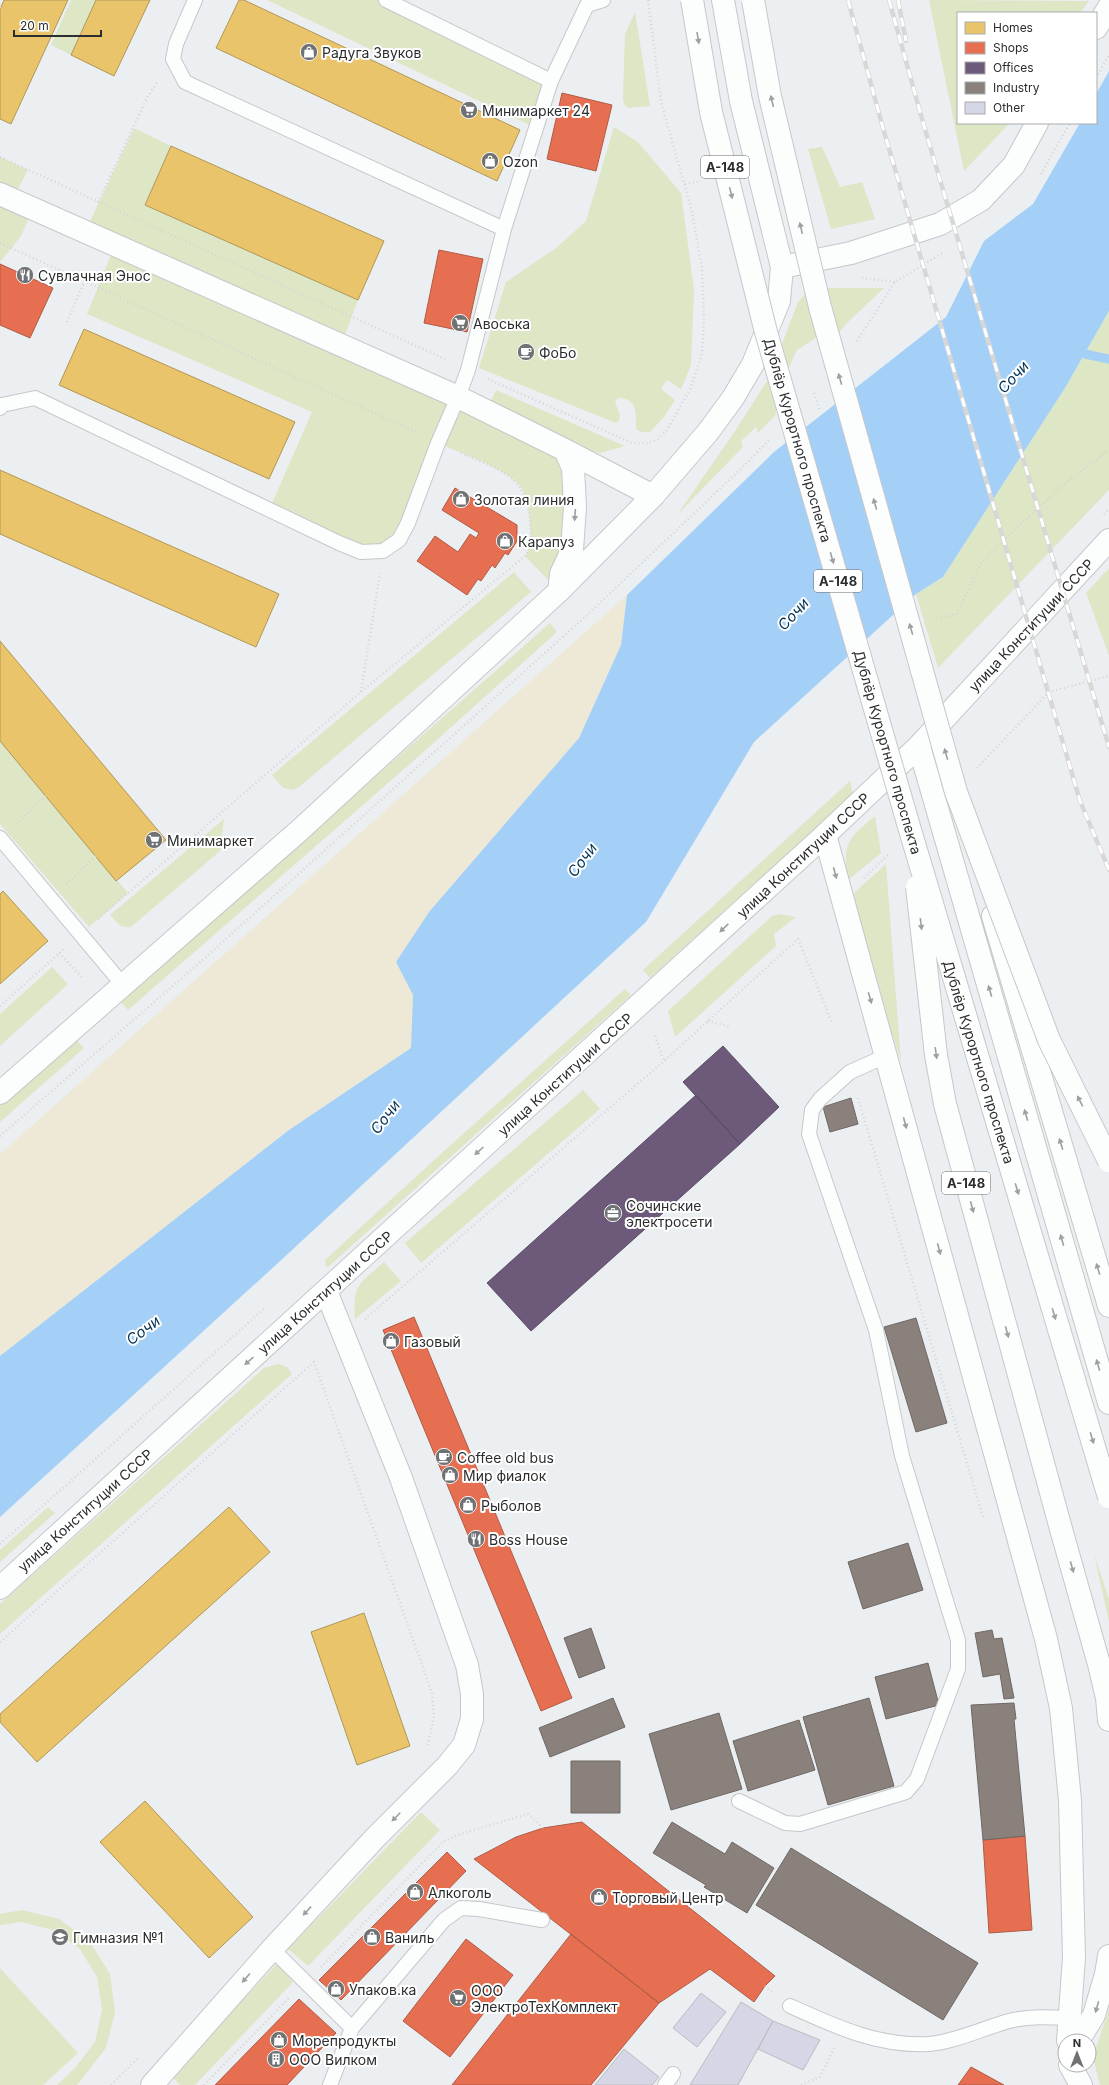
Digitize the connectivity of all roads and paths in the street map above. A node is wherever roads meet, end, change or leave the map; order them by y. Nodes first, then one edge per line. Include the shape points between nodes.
1 (195, 0) edge
2 (386, 0) edge
3 (603, 0) edge
4 (648, 0) edge
5 (692, 0) edge
6 (723, 0) edge
7 (753, 0) edge
8 (585, 3) edge
9 (1109, 7) edge
10 (1097, 26) edge
11 (1109, 55) edge
12 (173, 59) junction
13 (1097, 76) edge
14 (551, 81) junction
15 (1036, 124) edge
16 (0, 157) edge
17 (0, 194) edge
18 (98, 202) junction
19 (504, 229) junction
20 (0, 243) edge
21 (947, 250) dead end
22 (782, 267) junction
23 (85, 280) junction
24 (67, 322) dead end
25 (854, 345) dead end
26 (468, 370) junction
27 (458, 398) junction
28 (0, 408) edge
29 (438, 442) junction
30 (565, 450) junction
31 (1109, 450) edge
32 (744, 466) dead end
33 (653, 496) junction
34 (1109, 509) edge
35 (1104, 515) dead end
36 (1109, 540) edge
37 (384, 551) junction
38 (559, 591) junction
39 (941, 618) dead end
40 (361, 692) junction
41 (919, 746) junction
42 (956, 792) junction
43 (46, 796) dead end
44 (12, 827) dead end
45 (910, 830) junction
46 (825, 835) junction
47 (2, 844) edge
48 (96, 856) dead end
49 (64, 886) dead end
50 (80, 934) junction
51 (59, 953) junction
52 (83, 978) dead end
53 (124, 985) junction
54 (0, 1006) edge
55 (708, 1021) junction
56 (832, 1023) dead end
57 (732, 1027) dead end
58 (655, 1036) dead end
59 (886, 1056) junction
60 (664, 1060) junction
61 (0, 1093) edge
62 (858, 1098) dead end
63 (0, 1136) edge
64 (1109, 1161) edge
65 (326, 1291) junction
66 (1109, 1306) edge
67 (266, 1307) dead end
68 (358, 1324) dead end
69 (1109, 1403) edge
70 (1109, 1497) edge
71 (983, 1518) dead end
72 (0, 1544) edge
73 (0, 1588) edge
74 (0, 1642) edge
75 (1109, 1720) edge
76 (426, 1751) dead end
77 (739, 1801) dead end
78 (543, 1828) dead end
79 (542, 1920) dead end
80 (272, 1949) junction
81 (1109, 1956) edge
82 (306, 1982) junction
83 (790, 2006) dead end
84 (1069, 2018) junction
85 (352, 2028) junction
86 (843, 2030) junction
87 (1068, 2033) edge
88 (1083, 2033) edge
89 (144, 2052) dead end
90 (1065, 2073) edge
91 (1074, 2073) edge
92 (159, 2082) edge
93 (111, 2085) edge
94 (204, 2085) edge
95 (330, 2085) edge
96 (801, 2085) edge
97 (1064, 2085) edge
98 (1081, 2085) edge

1 - 12 lane via 176,44
2 - 14 lane
3 - 8 lane
4 - 26 path via 661,102 692,211 702,268 702,354 690,389 667,430 658,439 649,444 632,444
5 -> 45 main road, Дублёр Курортного проспекта / А-148, bridge via 711,112 766,332
6 - 22 main road via 741,101
42 -> 7 main road, bridge via 820,307 770,96
8 - 14 lane
9 - 10 main road
11 - 13 path
12 - 18 path via 148,96
12 - 19 lane via 185,82
14 - 19 lane
15 - 22 main road via 1014,165 981,200 940,224 851,252
16 - 18 path
17 - 27 main road
18 - 26 path
19 - 26 lane
20 - 23 path
21 - 25 path via 895,282
22 - 33 main road via 779,301 753,364 733,398 708,432
23 - 24 path
23 - 29 path
26 - 27 lane
27 - 29 lane
27 - 30 main road
28 - 37 lane via 2,405 35,398 339,543 361,552
29 - 37 lane via 408,522 399,540
29 - 40 path via 508,475 519,485 526,497 530,515 530,549 525,556
30 - 33 main road
30 -> 38 main road via 573,468 575,507 572,550 561,574
31 - 39 path via 1064,484 982,561 957,614
32 - 63 path via 567,632 197,965
33 - 38 main road
34 - 35 path
36 - 41 main road, улица Конституции СССР
37 - 40 path
38 - 53 main road via 301,829
40 - 50 path
41 - 46 main road, улица Конституции СССР
69 -> 41 main road
64 -> 42 main road, bridge via 1049,1040
66 -> 42 main road, bridge
43 - 44 path
45 -> 70 main road, Дублёр Курортного проспекта / А-148, bridge
45 -> 75 main road, А-148, bridge via 936,1055 945,1104 1099,1664
46 -> 59 main road
46 -> 65 main road, улица Конституции СССР
47 - 50 lane
48 - 49 path
50 - 51 path
50 - 53 lane
51 - 52 path
51 - 54 path
53 - 61 main road
55 - 56 path via 798,939
55 - 57 path
55 - 60 path
58 - 60 path
59 - 77 lane via 850,1072 820,1099 812,1110 809,1134 876,1330 902,1456 958,1640 958,1669 917,1779 906,1792 800,1824 785,1822
59 -> 84 main road via 1046,1639 1060,1708 1070,1800 1074,1934
60 - 68 path
62 - 71 path
65 -> 73 main road, улица Конституции СССР
65 -> 80 main road via 401,1478 467,1666 472,1694 472,1719 464,1746 447,1766 375,1838
67 - 72 path
74 - 76 path via 314,1362 432,1693 434,1716
78 - 82 path via 528,1814 457,1835 443,1842
79 - 85 lane via 461,1908 444,1920
80 - 82 lane
80 -> 92 main road
81 -> 88 main road via 1094,2015
82 - 85 lane
82 - 94 path
83 - 86 lane
84 - 86 lane via 1036,2017 1010,2021 930,2044 889,2041
84 - 87 main road
85 - 95 lane
86 - 96 path via 820,2078
89 - 93 path
90 - 97 main road
91 - 98 main road

